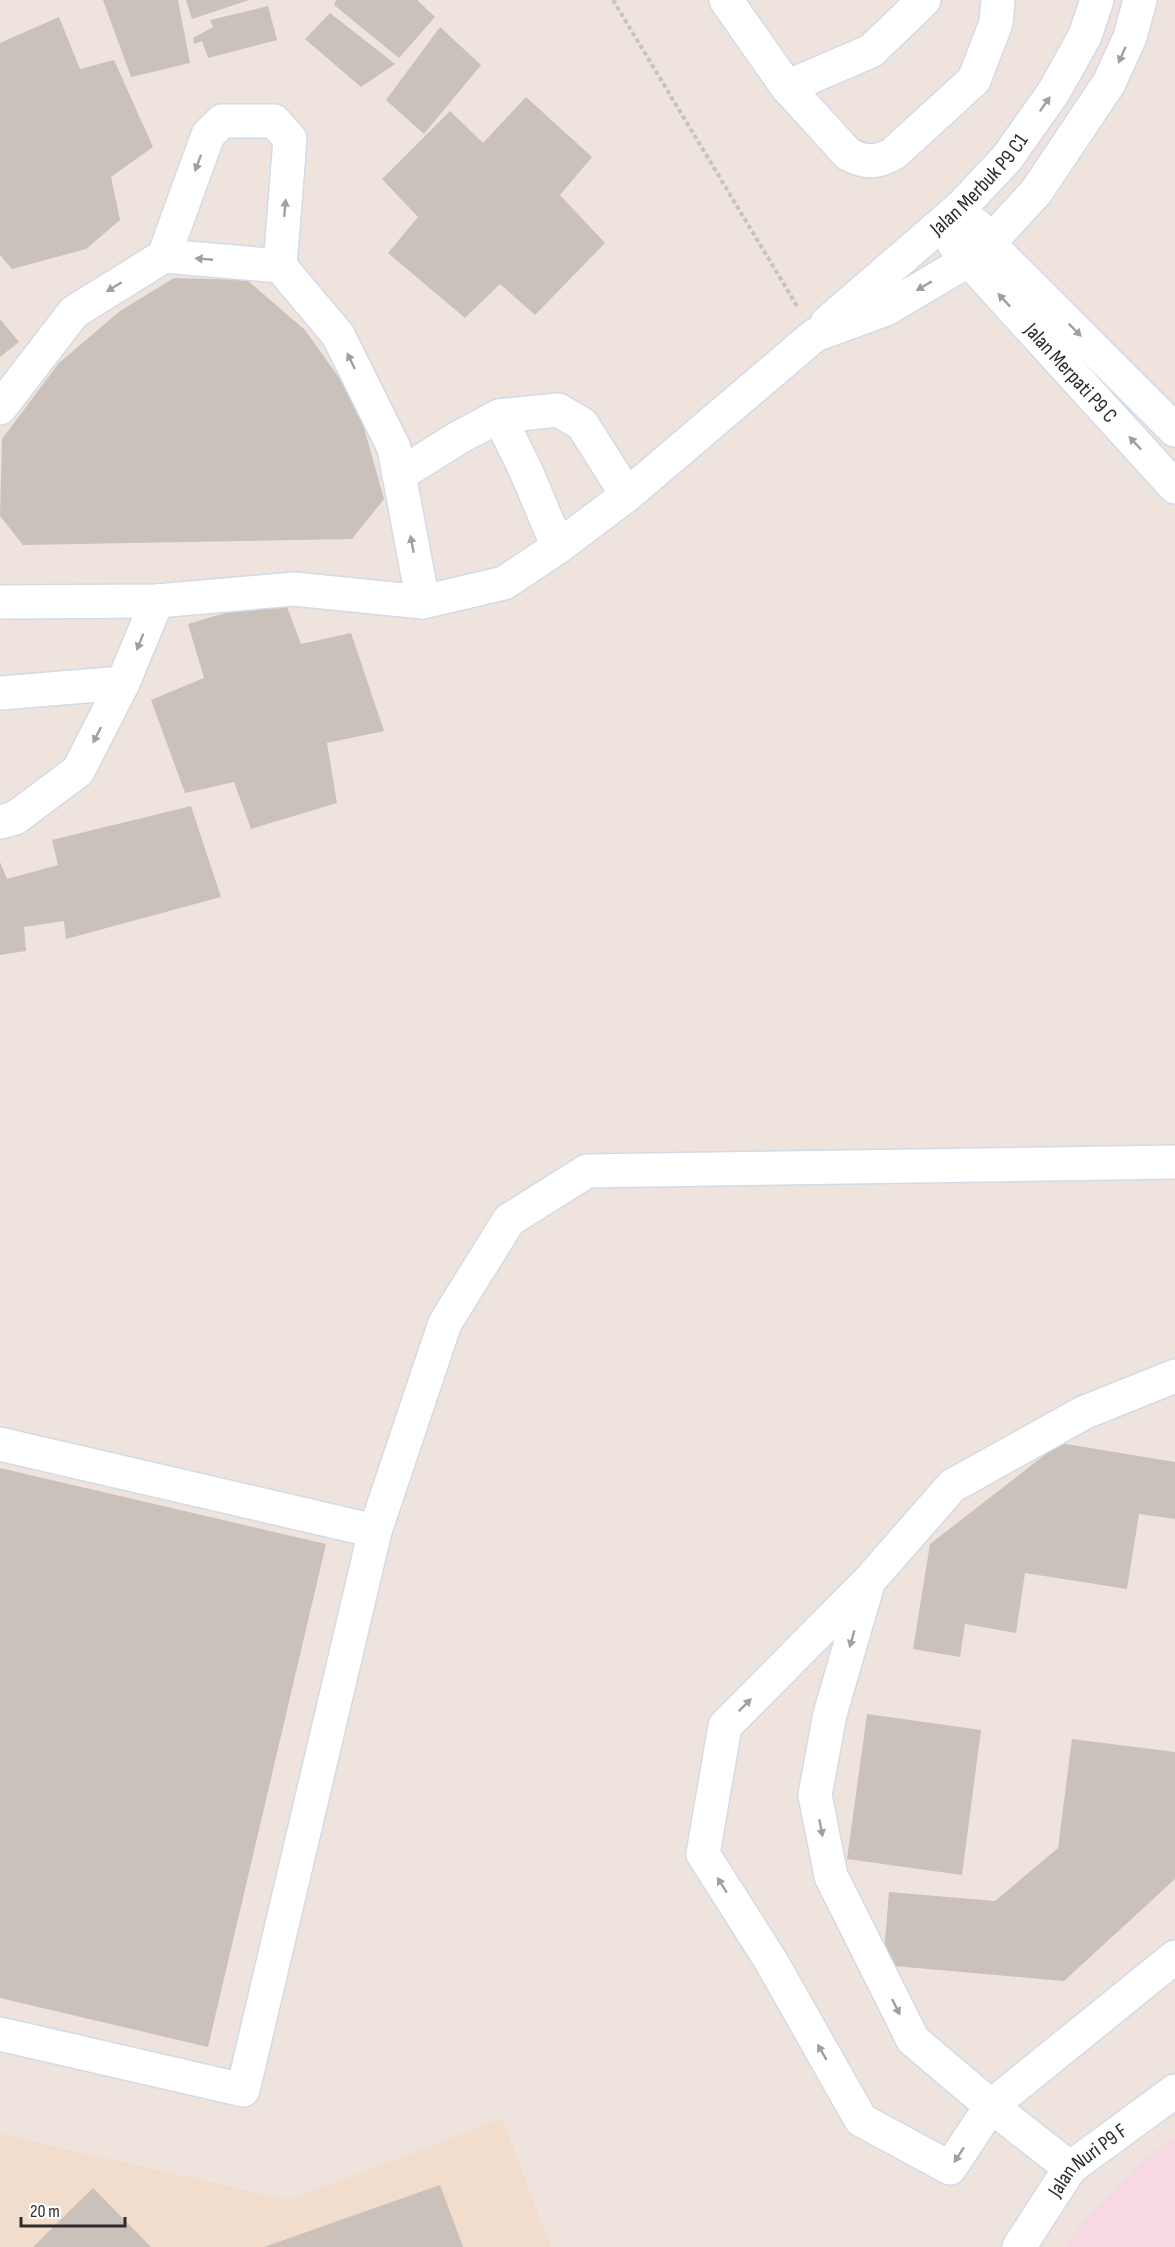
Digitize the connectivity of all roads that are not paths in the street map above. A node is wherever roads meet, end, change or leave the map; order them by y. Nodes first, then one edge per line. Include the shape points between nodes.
1 (726, 0) edge
2 (924, 0) edge
3 (999, 0) edge
4 (1097, 0) edge
5 (1140, 0) edge
6 (788, 87) junction
7 (950, 216) junction
8 (979, 252) junction
9 (164, 256) junction
10 (280, 266) junction
11 (815, 334) junction
12 (0, 408) edge
13 (499, 416) junction
14 (1175, 430) edge
15 (399, 475) junction
16 (1175, 486) edge
17 (627, 495) junction
18 (558, 547) junction
19 (157, 601) junction
20 (0, 602) edge
21 (423, 602) junction
22 (123, 683) junction
23 (0, 693) edge
24 (0, 822) edge
25 (1175, 1162) edge
26 (1175, 1376) edge
27 (0, 1444) edge
28 (375, 1531) junction
29 (868, 1582) junction
30 (1175, 1957) edge
31 (0, 2034) edge
32 (1175, 2091) edge
33 (991, 2106) junction
34 (1070, 2168) junction
35 (1019, 2247) edge

1 - 6 street
2 - 6 street via 872,51
3 - 6 street via 996,23 974,80 893,154 881,160 858,160 848,154
7 -> 4 street, Jalan Merbuk P9 C1 via 1007,158 1053,93 1085,36
5 -> 8 street via 1130,37 1109,83 1036,192
7 - 8 street
7 - 11 street, Jalan Merbuk P9 C1
8 -> 11 street via 885,309
8 -> 14 street, Jalan Merpati P9 C via 998,253
16 -> 8 street, Jalan Merpati P9 C
10 -> 9 street
10 -> 9 street via 290,139 274,121 222,121 208,135
9 -> 12 street via 74,312
15 -> 10 street via 394,448 338,335
11 - 17 street, Jalan Merbuk P9 C1
13 - 15 street
13 - 17 street via 558,410 582,424
13 - 18 street
21 -> 15 street
17 - 18 street, Jalan Merbuk P9 C1
18 - 21 street, Jalan Merbuk P9 C1 via 504,583
19 - 20 street, Jalan Merbuk P9 C1
19 - 21 street, Jalan Merbuk P9 C1 via 294,589
19 -> 22 street
22 - 23 street
22 -> 24 street via 78,771 15,818
25 - 28 street via 587,1171 509,1220 445,1323
26 - 29 street via 1083,1413 952,1486
27 - 28 street
28 - 31 street via 243,2090
29 -> 33 street via 830,1714 815,1795 831,1875 913,2040
33 -> 29 street via 950,2168 861,2120 771,1962 703,1854 725,1726
30 - 33 street
32 - 34 street, Jalan Nuri P9 F
33 - 34 street
34 - 35 street, Jalan Nuri P9 F

